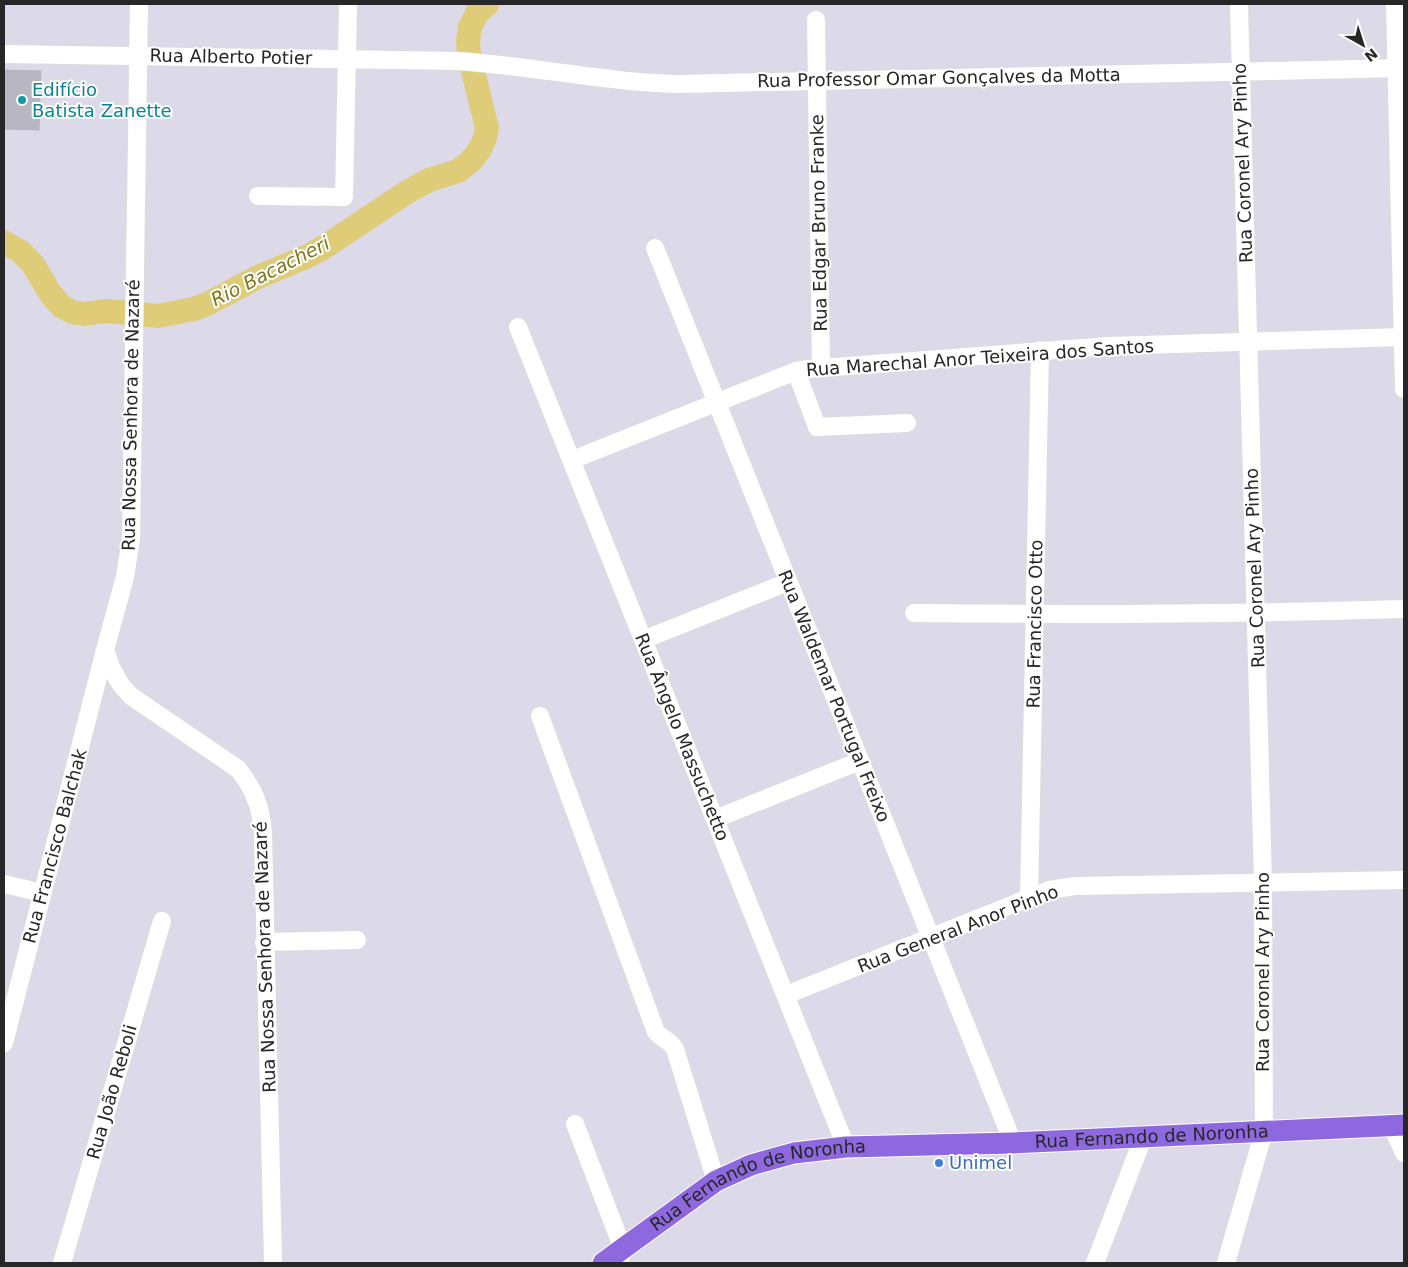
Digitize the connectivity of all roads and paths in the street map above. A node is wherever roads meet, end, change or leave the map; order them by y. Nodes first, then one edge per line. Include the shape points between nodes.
1 (139, 4) edge
2 (348, 4) edge
3 (1239, 4) edge
4 (1395, 4) edge
5 (816, 20) dead end
6 (4, 54) edge
7 (138, 56) junction
8 (347, 59) junction
9 (458, 61) joint
10 (1400, 68) edge
11 (1241, 72) junction
12 (817, 81) junction
13 (258, 196) dead end
14 (655, 248) dead end
15 (518, 327) dead end
16 (1404, 337) edge
17 (1248, 342) junction
18 (1040, 350) junction
19 (821, 367) junction
20 (796, 371) junction
21 (1404, 389) edge
22 (717, 403) junction
23 (906, 423) dead end
24 (572, 460) junction
25 (788, 582) junction
26 (1404, 609) edge
27 (914, 613) dead end
28 (1035, 614) junction
29 (1256, 614) junction
30 (644, 640) junction
31 (105, 650) junction
32 (540, 716) dead end
33 (860, 761) junction
34 (715, 819) junction
35 (1404, 880) edge
36 (1263, 882) junction
37 (4, 884) edge
38 (42, 893) junction
39 (1029, 898) junction
40 (162, 921) dead end
41 (931, 938) junction
42 (357, 940) dead end
43 (264, 942) junction
44 (786, 995) junction
45 (4, 1043) edge
46 (575, 1124) dead end
47 (1397, 1125) edge
48 (1264, 1132) junction
49 (1143, 1138) junction
50 (1013, 1143) junction
51 (846, 1147) junction
52 (1404, 1153) edge
53 (716, 1181) junction
54 (621, 1256) edge
55 (62, 1263) edge
56 (273, 1263) edge
57 (603, 1263) edge
58 (1096, 1263) edge
59 (1226, 1263) edge

1 - 7 street, Rua Nossa Senhora de Nazaré
2 - 8 street
3 - 11 street, Rua Coronel Ary Pinho
4 - 10 street
5 - 12 street, Rua Edgar Bruno Franke
6 - 7 street, Rua Alberto Potier
7 - 8 street, Rua Alberto Potier
7 - 31 street, Rua Nossa Senhora de Nazaré via 131,539 125,577
8 - 9 street, Rua Alberto Potier
8 - 13 street via 344,197
9 - 12 street, Rua Professor Omar Gonçalves da Motta via 660,83
10 - 11 street, Rua Professor Omar Gonçalves da Motta
10 - 16 street
11 - 12 street, Rua Professor Omar Gonçalves da Motta
11 - 17 street, Rua Coronel Ary Pinho
12 - 19 street, Rua Edgar Bruno Franke
14 - 22 street, Rua Waldemar Portugal Freixo
15 - 24 street, Rua Ângelo Massuchetto
16 - 17 street, Rua Marechal Anor Teixeira dos Santos
16 - 21 street
17 - 18 street, Rua Marechal Anor Teixeira dos Santos
17 - 29 street, Rua Coronel Ary Pinho
18 - 19 street, Rua Marechal Anor Teixeira dos Santos
18 - 28 street, Rua Francisco Otto
19 - 20 street, Rua Marechal Anor Teixeira dos Santos
20 - 22 street, Rua Marechal Anor Teixeira dos Santos
20 - 23 street via 817,427
22 - 24 street, Rua Marechal Anor Teixeira dos Santos
22 - 25 street, Rua Waldemar Portugal Freixo
24 - 30 street, Rua Ângelo Massuchetto
25 - 30 street
25 - 33 street, Rua Waldemar Portugal Freixo
26 - 29 street
27 - 28 street
28 - 29 street
28 - 39 street, Rua Francisco Otto
29 - 36 street, Rua Coronel Ary Pinho
30 - 34 street, Rua Ângelo Massuchetto
31 - 38 street, Rua Francisco Balchak
31 - 43 street, Rua Nossa Senhora de Nazaré via 121,685 131,696 238,769 257,798 263,832
32 - 53 street via 656,1032 675,1049
33 - 34 street
33 - 41 street, Rua Waldemar Portugal Freixo
34 - 44 street, Rua Ângelo Massuchetto
35 - 36 street, Rua General Anor Pinho
36 - 39 street, Rua General Anor Pinho via 1075,886 1049,890
36 - 48 street, Rua Coronel Ary Pinho
37 - 38 street
38 - 45 street, Rua Francisco Balchak
39 - 41 street, Rua General Anor Pinho
40 - 55 street, Rua João Reboli
41 - 44 street, Rua General Anor Pinho
41 - 50 street, Rua Waldemar Portugal Freixo
42 - 43 street
43 - 56 street, Rua Nossa Senhora de Nazaré
44 - 51 street, Rua Ângelo Massuchetto
46 - 54 street
47 - 48 main road, Rua Fernando de Noronha
47 - 52 street
48 - 49 main road, Rua Fernando de Noronha
48 - 59 street, Rua Coronel Ary Pinho
49 - 50 main road, Rua Fernando de Noronha
49 - 58 street
50 - 51 main road, Rua Fernando de Noronha
51 - 53 main road, Rua Fernando de Noronha via 773,1158 751,1164
53 - 54 main road, Rua Fernando de Noronha
54 - 57 main road, Rua Fernando de Noronha

